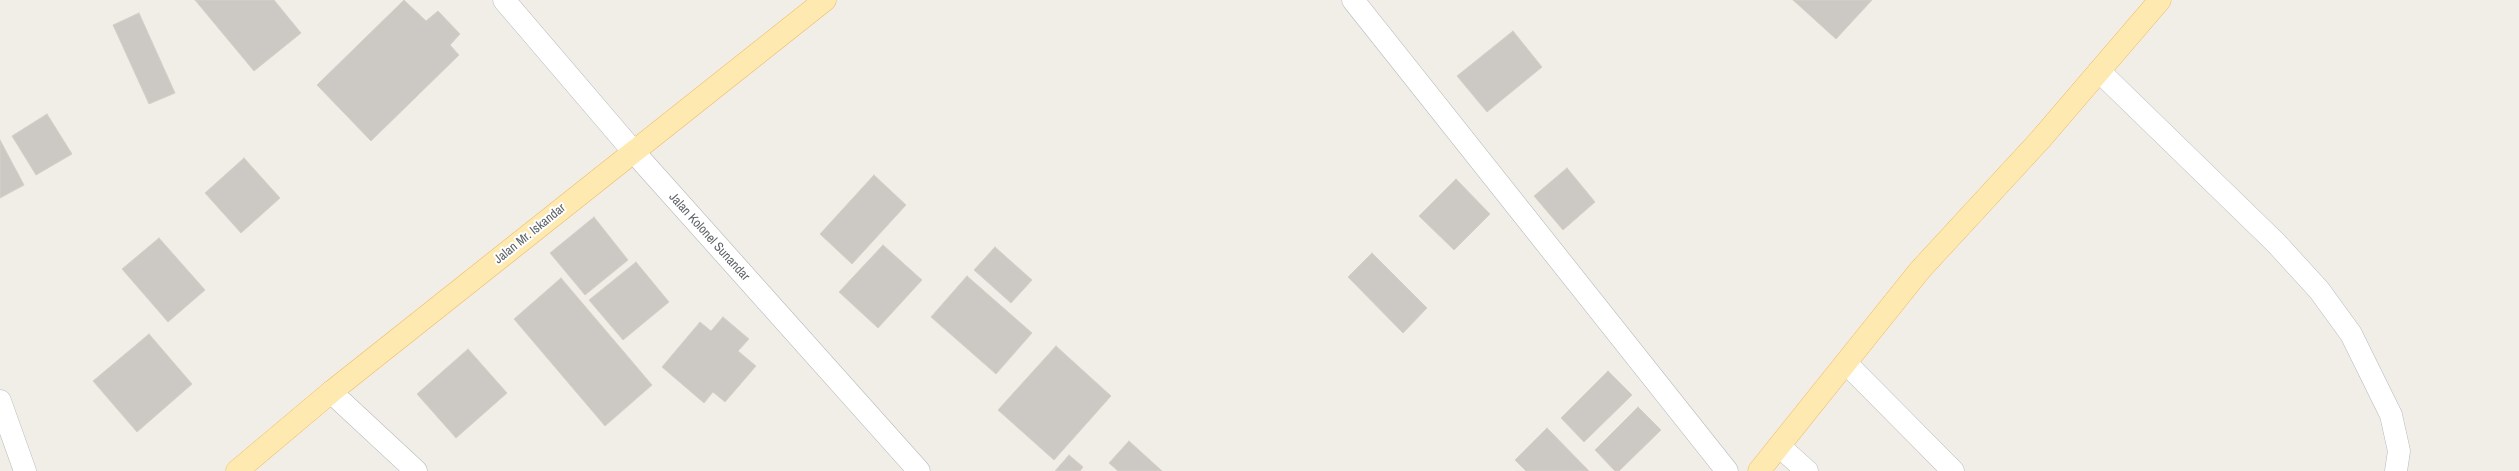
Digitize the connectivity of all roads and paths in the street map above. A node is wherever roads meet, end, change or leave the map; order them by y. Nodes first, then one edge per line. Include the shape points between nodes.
1 (504, 0) edge
2 (825, 0) edge
3 (1353, 0) edge
4 (2160, 0) edge
5 (2099, 71) junction
6 (633, 151) junction
7 (1846, 363) junction
8 (331, 392) junction
9 (0, 401) edge
10 (1779, 446) junction
11 (25, 471) edge
12 (237, 471) edge
13 (416, 471) edge
14 (919, 471) edge
15 (1728, 471) edge
16 (1759, 471) edge
17 (1807, 471) edge
18 (1952, 471) edge
19 (2396, 471) edge

1 - 6 street, Jalan Kolonel Sunandar
2 - 6 main road, Jalan Mr. Iskandar
3 - 15 street
4 - 5 main road
5 - 7 main road via 2040,140 1920,270
5 - 19 street via 2276,243 2319,290 2351,334 2391,415 2399,451
6 - 8 main road, Jalan Mr. Iskandar
6 - 14 street, Jalan Kolonel Sunandar
7 - 10 main road
7 - 18 street
8 - 12 main road, Jalan Mr. Iskandar
8 - 13 street
9 - 11 street
10 - 16 main road
10 - 17 street

